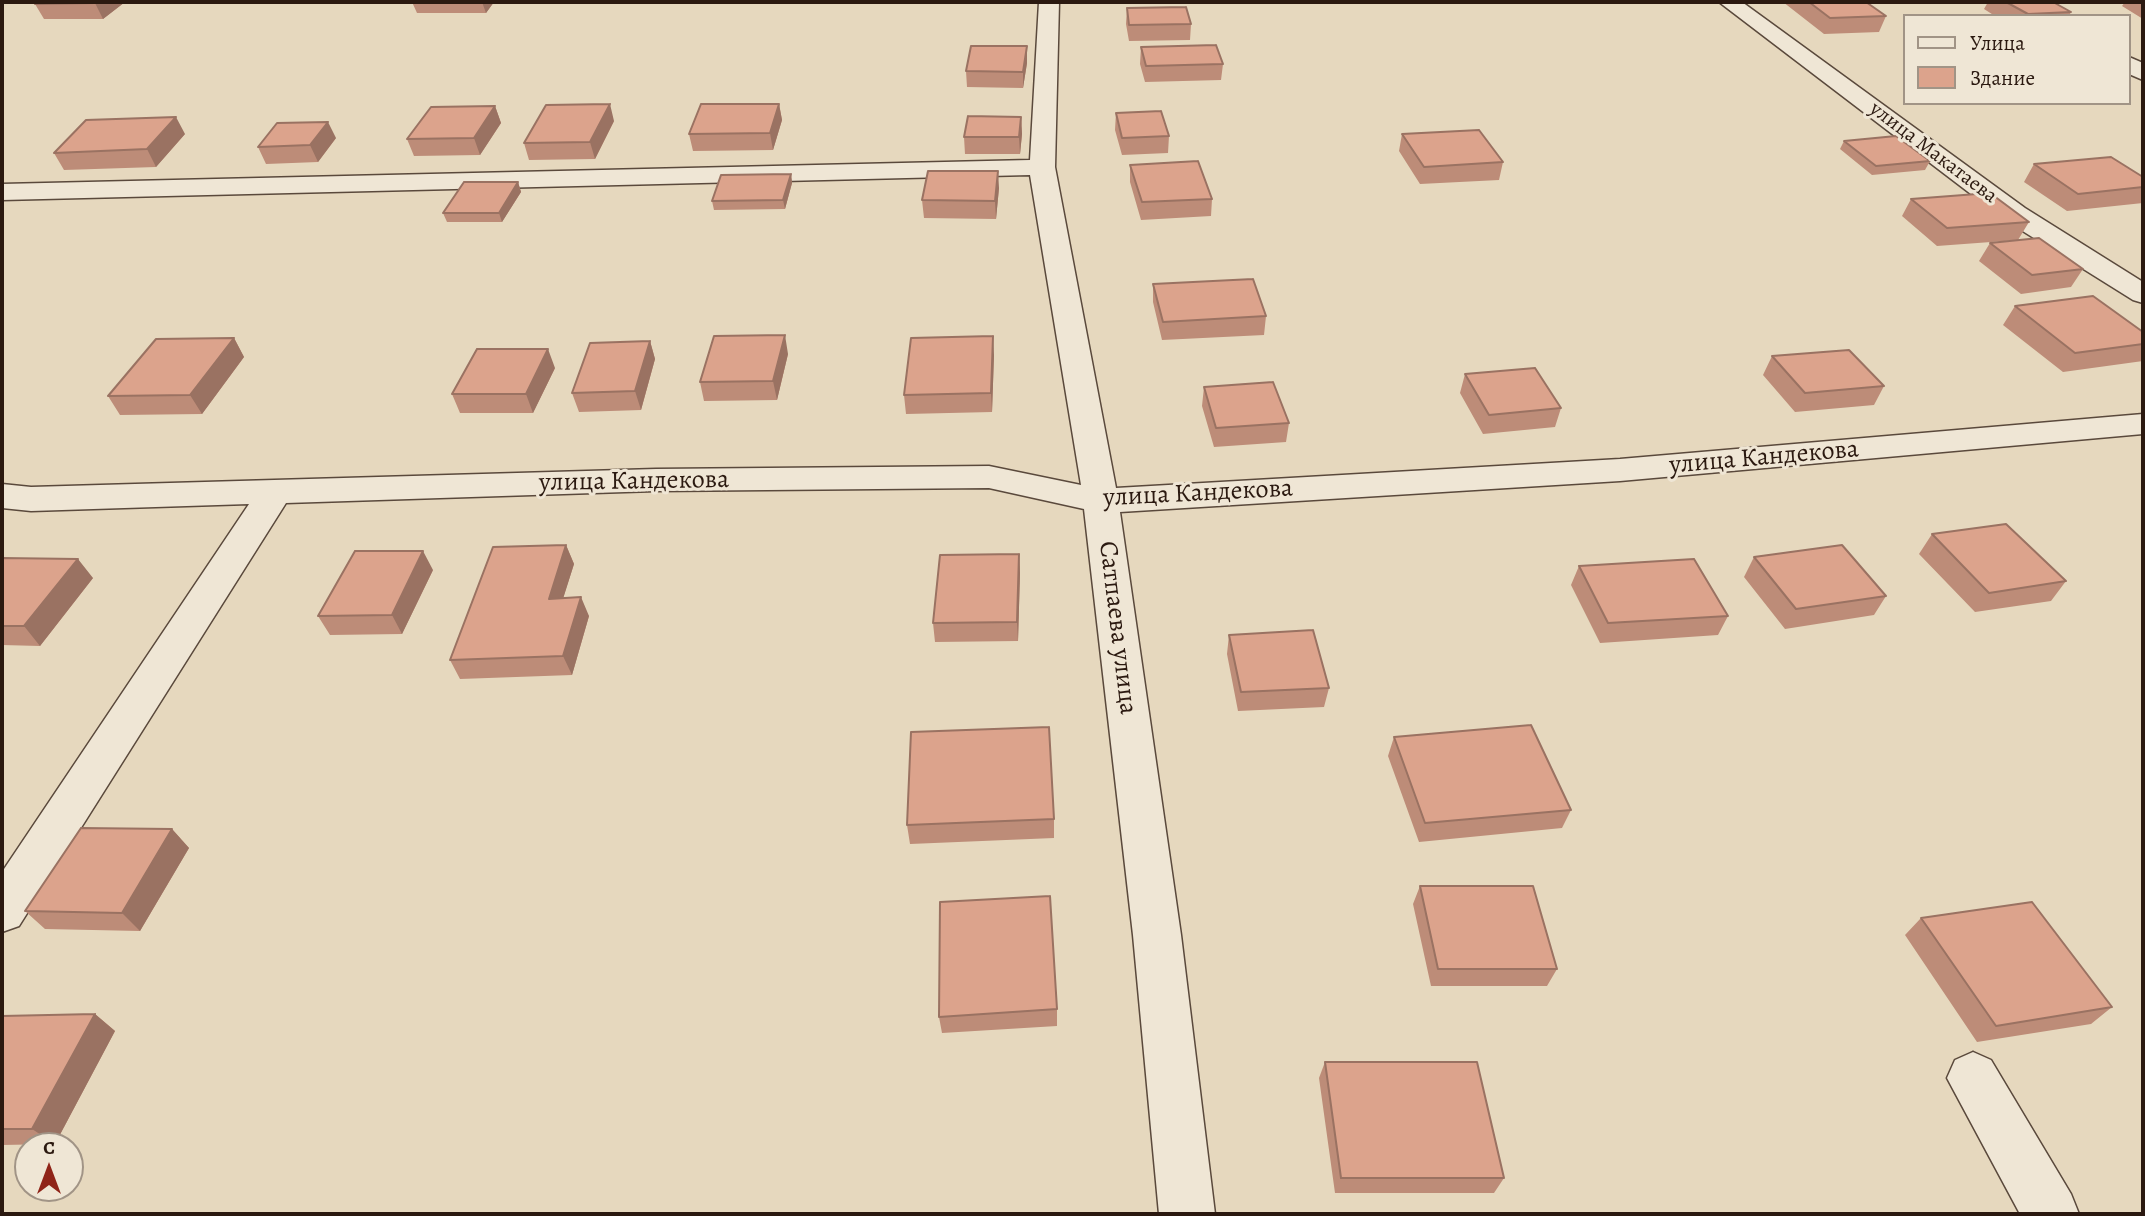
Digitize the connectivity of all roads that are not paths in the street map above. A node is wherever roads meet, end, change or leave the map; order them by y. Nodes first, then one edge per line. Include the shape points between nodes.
1 (1049, 2) edge
2 (1729, 2) edge
3 (1042, 167) junction
4 (2, 192) edge
5 (2143, 294) edge
6 (2143, 424) edge
7 (275, 492) junction
8 (2, 496) edge
9 (1101, 501) junction
10 (2, 911) edge
11 (1973, 1078) dead end
12 (1187, 1214) edge
13 (2052, 1214) edge

1 - 3 street, Сатпаева улица
2 - 5 street, улица Макатаева via 2015,214
3 - 4 street
3 - 9 street, Сатпаева улица
6 - 9 street, улица Кандекова via 1620,470
7 - 8 street, улица Кандекова
7 - 9 street, улица Кандекова via 656,480 989,477
7 - 10 street
9 - 12 street, Сатпаева улица via 1157,935
11 - 13 street

